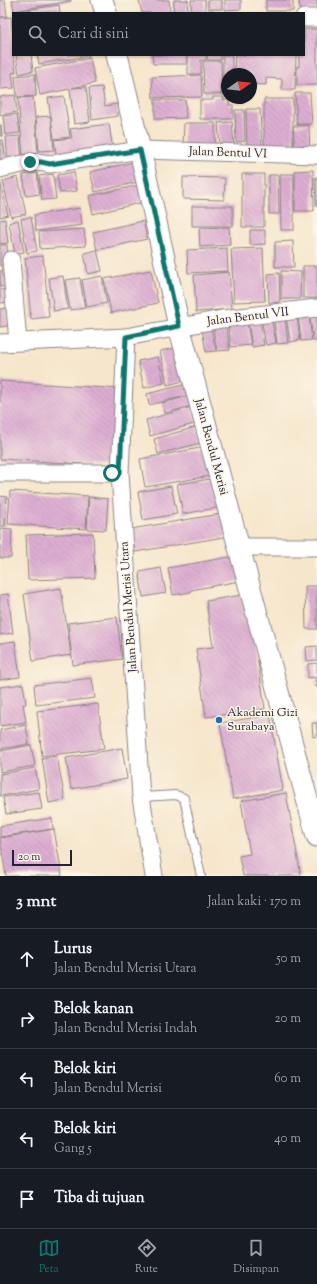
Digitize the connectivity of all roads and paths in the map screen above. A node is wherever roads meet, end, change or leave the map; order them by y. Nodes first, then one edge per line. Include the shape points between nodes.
1 (102, 0) edge
2 (106, 12) edge
3 (305, 18) edge
4 (317, 18) edge
5 (116, 56) edge
6 (140, 150) junction
7 (317, 155) edge
8 (0, 169) edge
9 (11, 260) dead end
10 (317, 308) edge
11 (179, 326) junction
12 (126, 337) junction
13 (18, 342) junction
14 (0, 343) edge
15 (0, 473) edge
16 (120, 473) junction
17 (238, 547) junction
18 (317, 547) edge
19 (142, 797) junction
20 (317, 836) edge
21 (154, 876) edge
22 (201, 876) edge

1 - 2 street
3 - 4 street
5 - 6 street, Jalan Bendul Merisi
6 - 7 street, Jalan Bentul VI
6 - 8 street, Jalan Bentul VI via 50,164 30,162
6 - 11 street, Jalan Bendul Merisi
9 - 13 street
10 - 11 street, Jalan Bentul VII
11 - 12 street, Jalan Bentul VII
11 - 17 street, Jalan Bendul Merisi
12 - 13 street, Jalan Bentul VII
12 - 16 street, Jalan Bendul Merisi Utara
13 - 14 street, Jalan Bentul VII
15 - 16 street
16 - 19 street, Jalan Bendul Merisi Utara
17 - 18 street
17 - 20 street, Jalan Bendul Merisi
19 - 21 street, Jalan Bendul Merisi Utara
19 - 22 lane via 176,795 184,798

